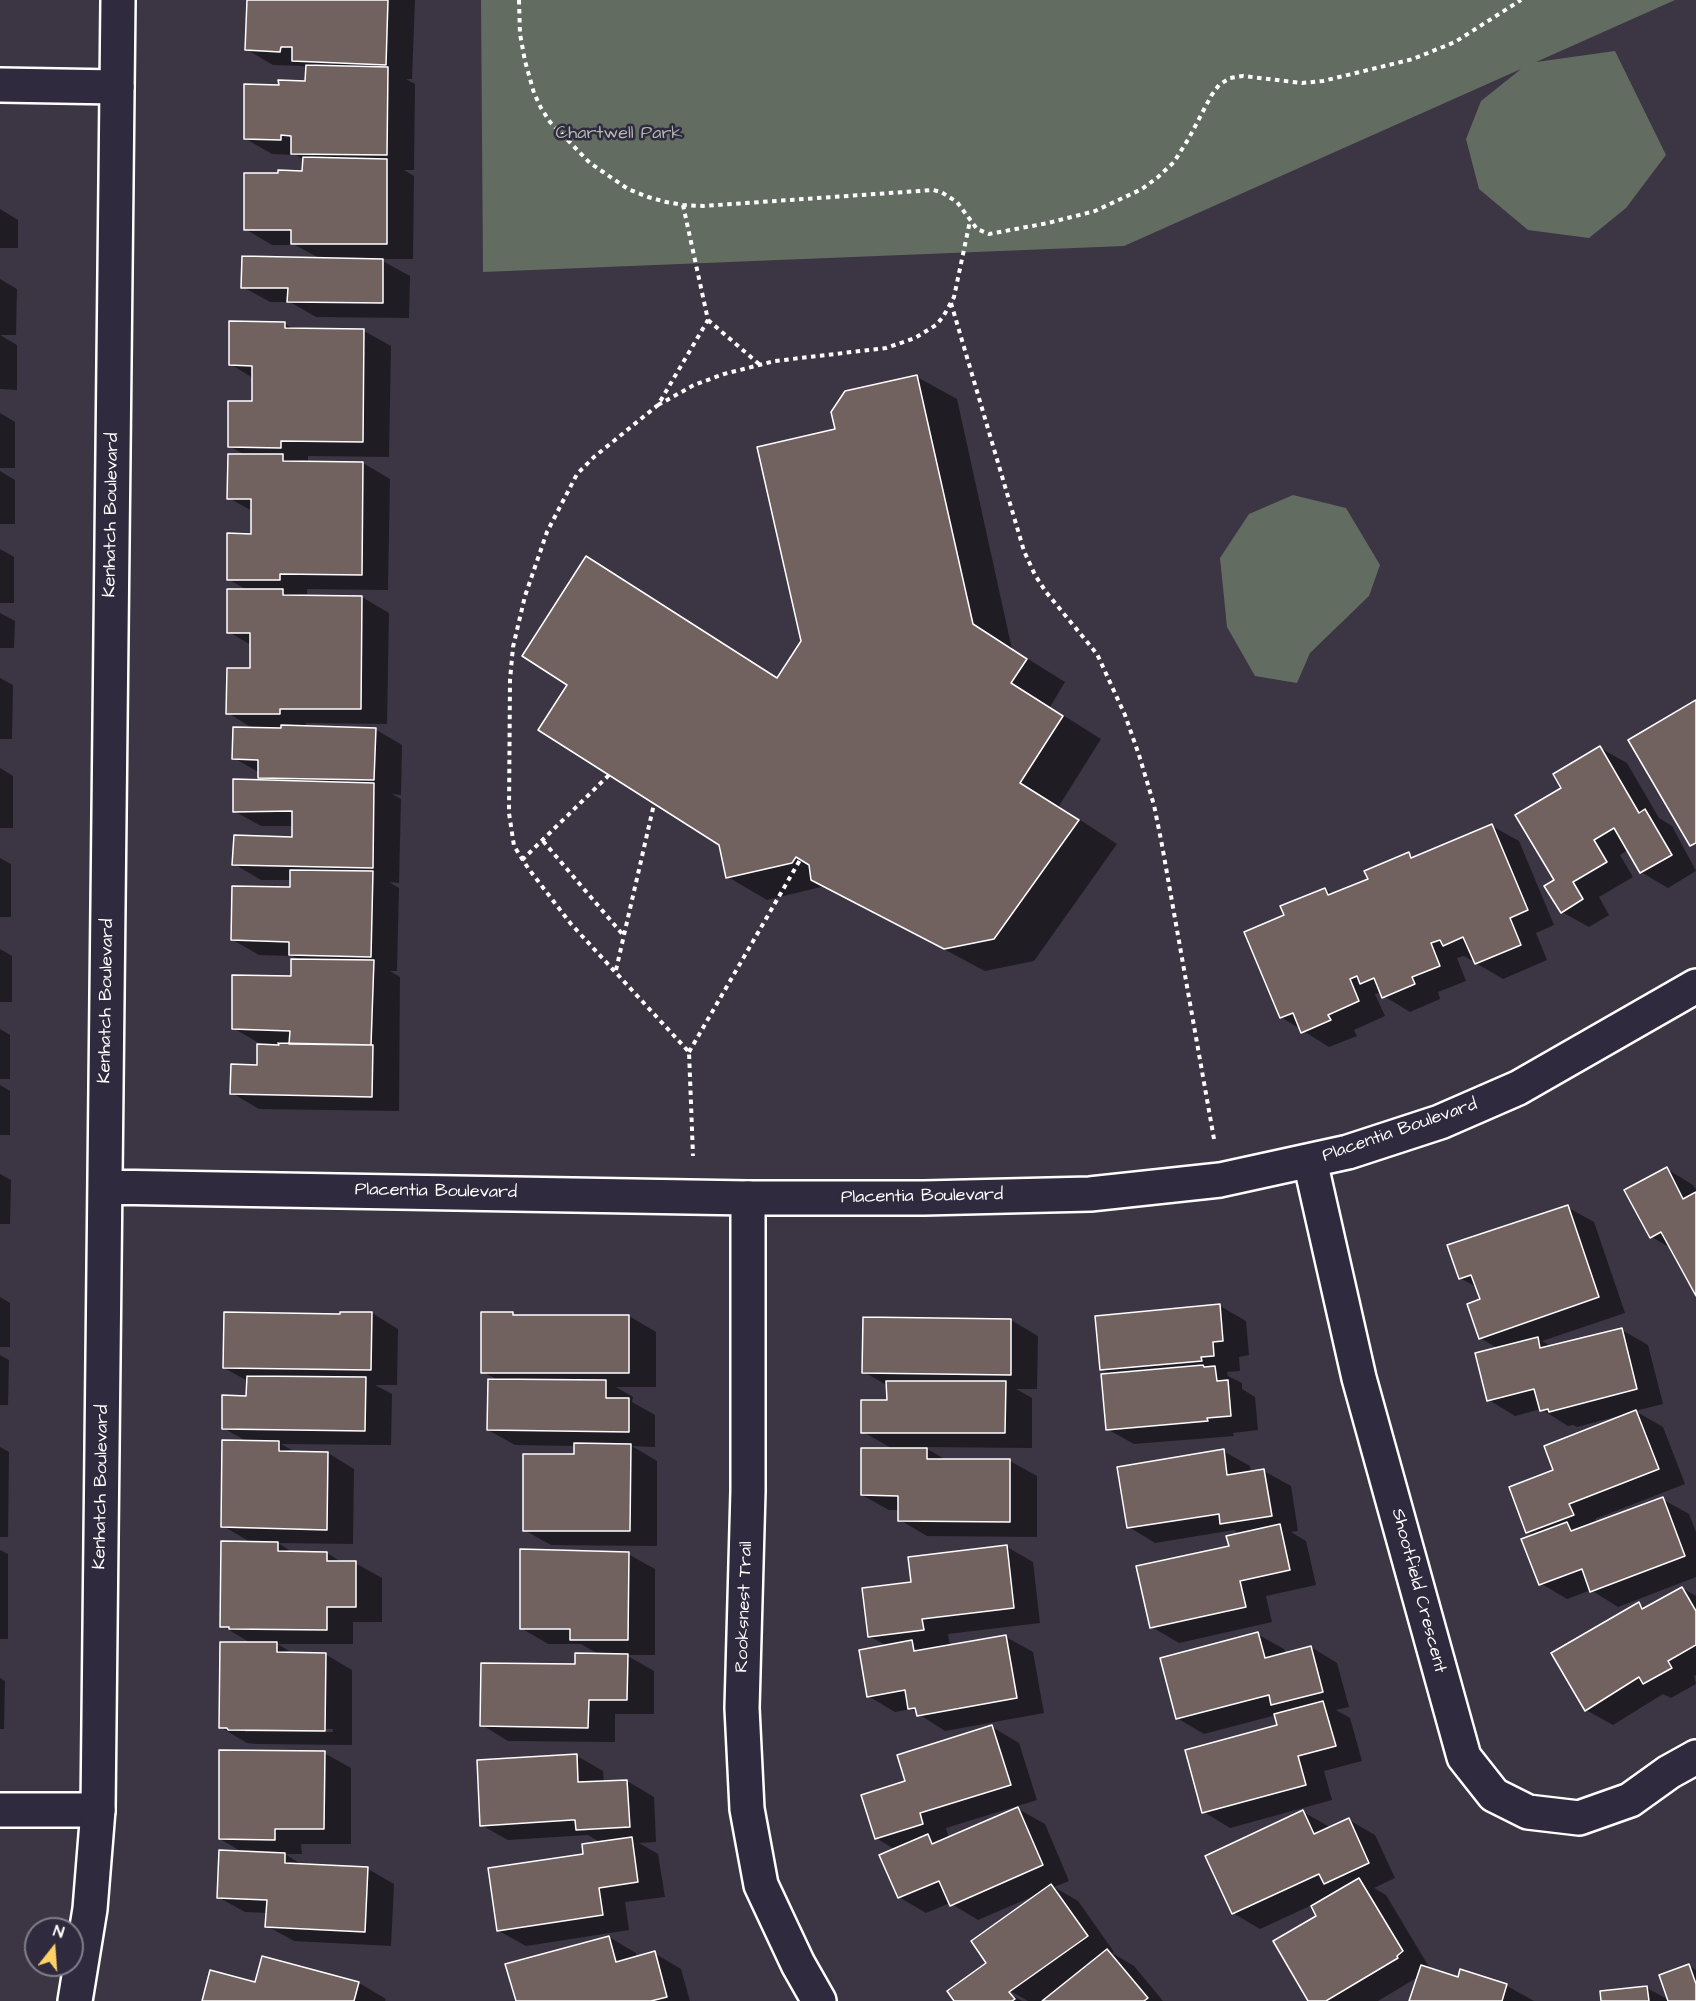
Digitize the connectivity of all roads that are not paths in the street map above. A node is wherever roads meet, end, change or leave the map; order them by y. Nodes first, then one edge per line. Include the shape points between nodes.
1 (118, 0) edge
2 (0, 85) edge
3 (117, 87) junction
4 (1696, 986) edge
5 (1310, 1161) junction
6 (105, 1187) junction
7 (748, 1198) junction
8 (1696, 1757) edge
9 (0, 1810) edge
10 (98, 1810) junction
11 (75, 2001) edge
12 (819, 2001) edge

1 - 3 street, Kenhatch Boulevard
2 - 3 street
3 - 6 street, Kenhatch Boulevard
4 - 5 street, Placentia Boulevard via 1518,1088 1440,1122
5 - 7 street, Placentia Boulevard via 1220,1180 1090,1194
5 - 8 street, Shootfield Crescent via 1359,1378 1464,1756 1494,1794 1528,1812 1579,1818 1630,1800
6 - 7 street, Placentia Boulevard
6 - 10 street, Kenhatch Boulevard
7 - 12 street, Rooksnest Trail via 748,1491 742,1708 747,1809 761,1885
9 - 10 street
10 - 11 street, Kenhatch Boulevard via 90,1909

